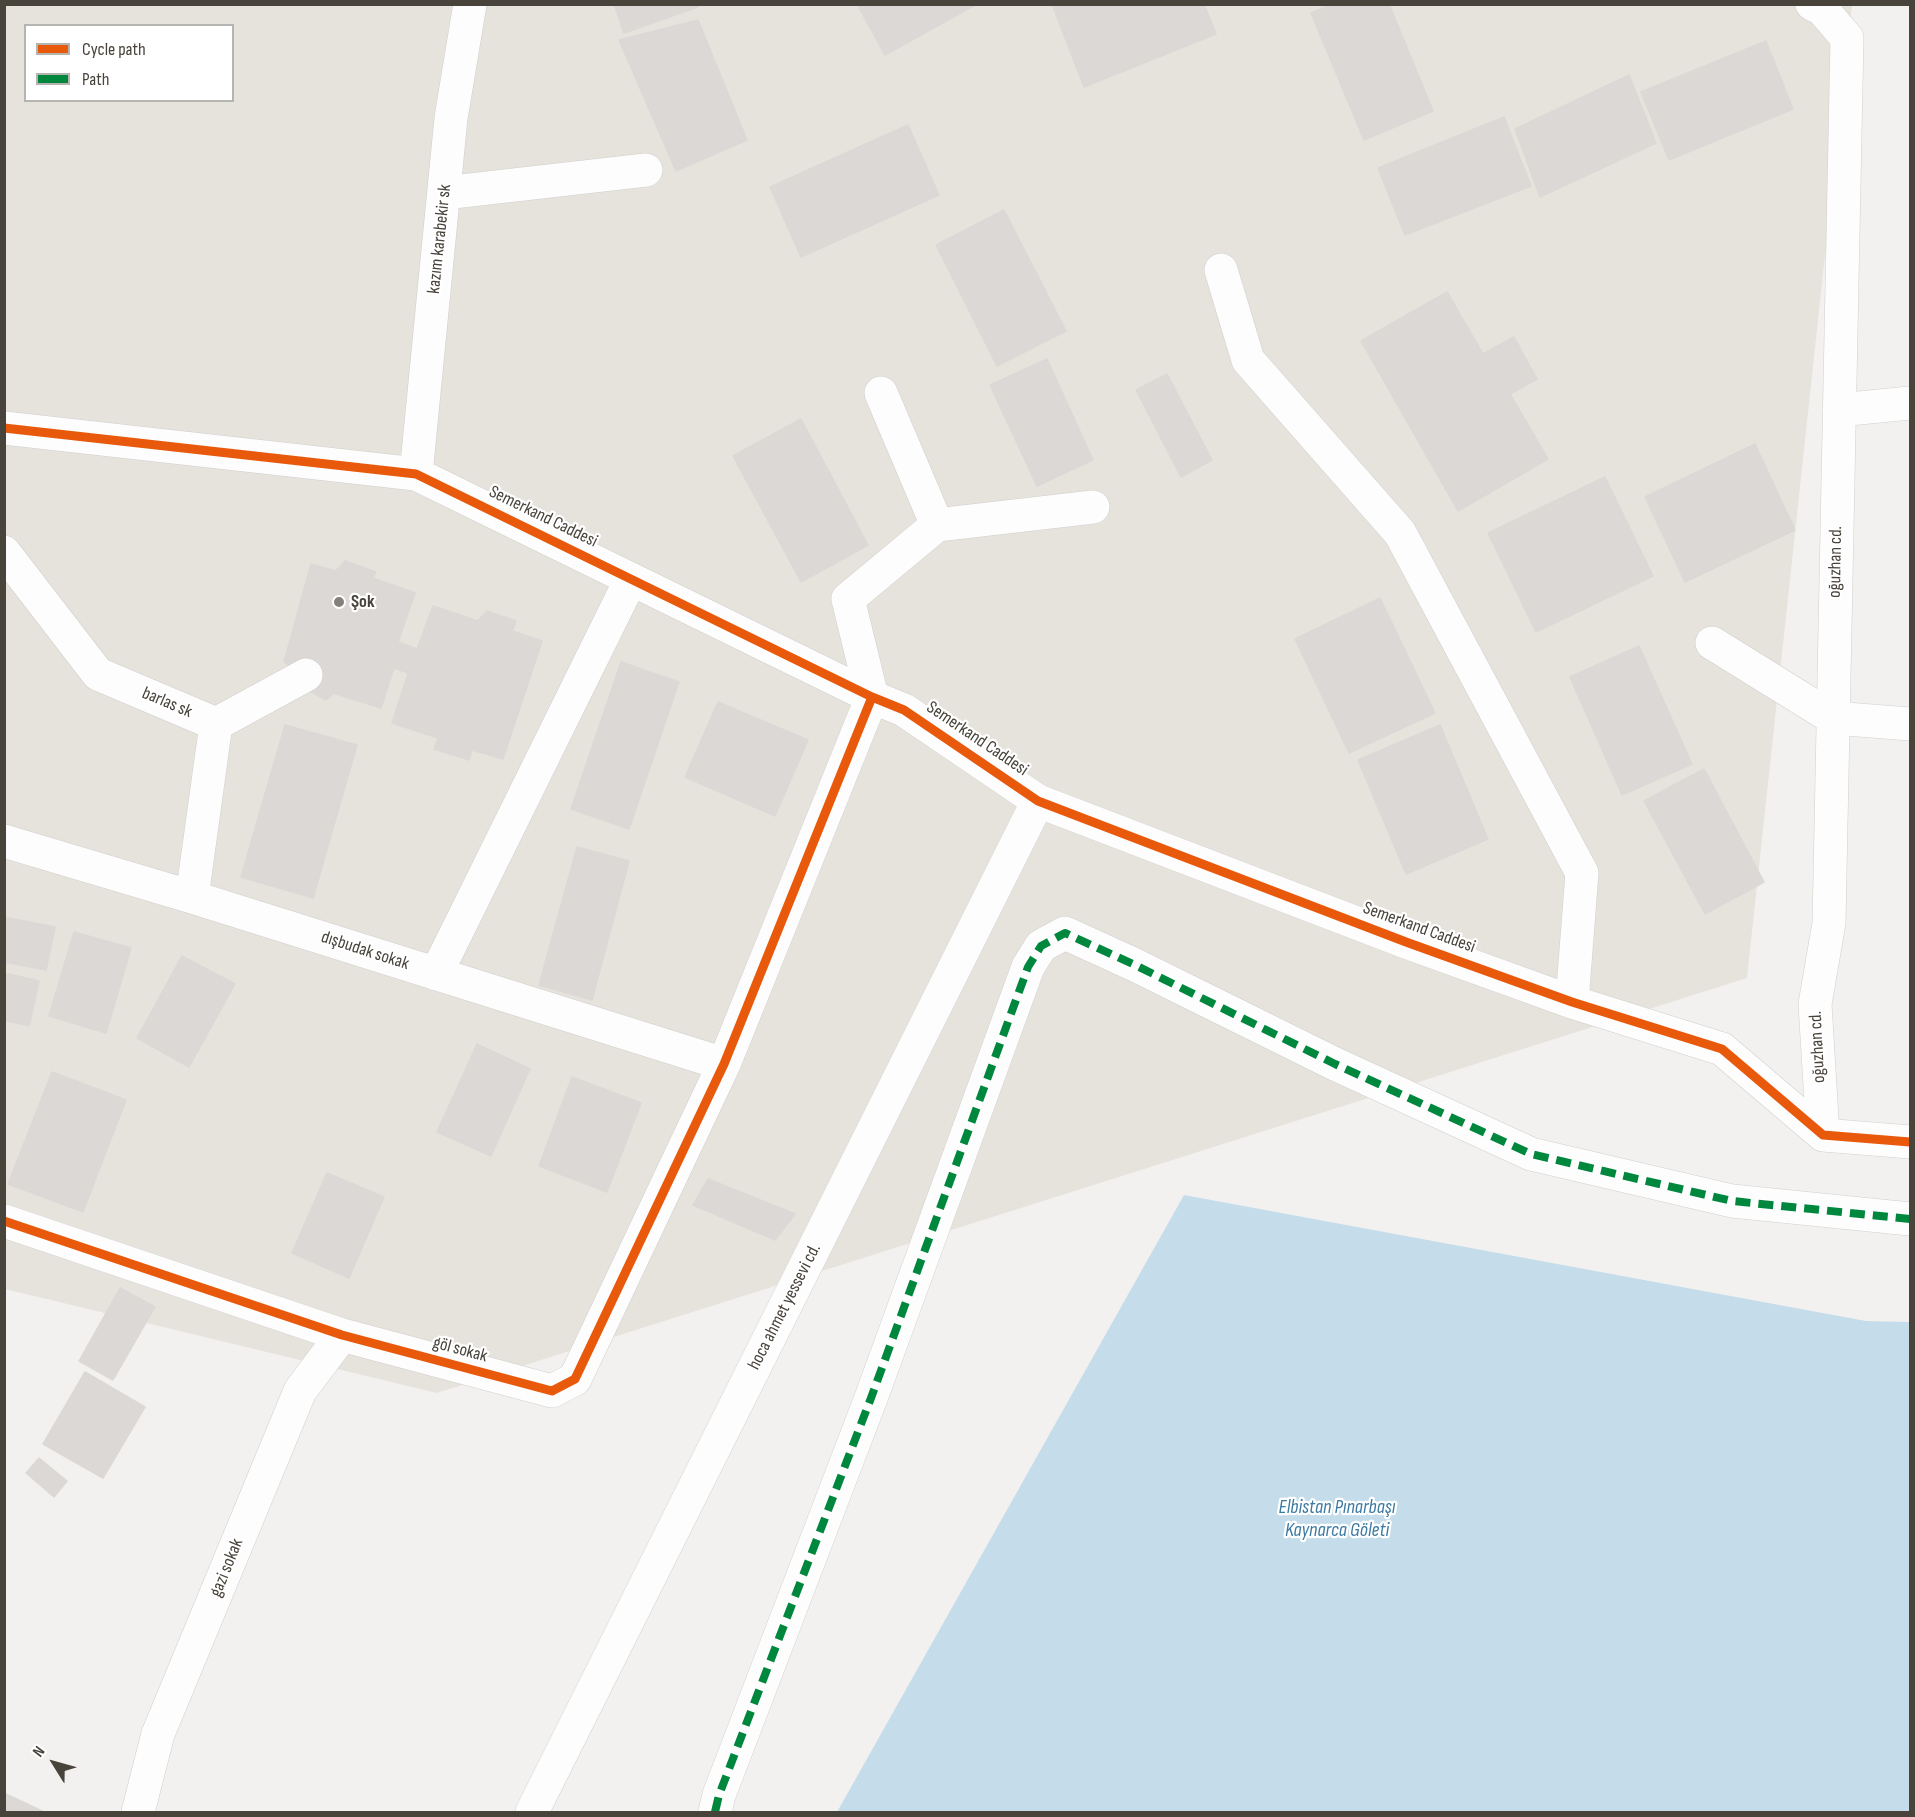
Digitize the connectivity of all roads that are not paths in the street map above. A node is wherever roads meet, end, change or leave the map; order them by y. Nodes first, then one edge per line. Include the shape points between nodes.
1 (470, 4) edge
2 (1812, 4) edge
3 (1846, 4) edge
4 (1847, 38) junction
5 (646, 170) dead end
6 (444, 193) junction
7 (1221, 270) dead end
8 (881, 393) dead end
9 (1911, 403) edge
10 (1839, 410) junction
11 (4, 428) edge
12 (416, 474) junction
13 (1093, 507) dead end
14 (937, 525) junction
15 (4, 552) edge
16 (631, 579) junction
17 (1713, 643) dead end
18 (306, 675) dead end
19 (872, 697) junction
20 (1833, 718) junction
21 (216, 724) junction
22 (1911, 724) edge
23 (1038, 801) junction
24 (4, 841) edge
25 (192, 897) junction
26 (436, 974) junction
27 (1572, 1002) junction
28 (724, 1064) junction
29 (1824, 1135) junction
30 (1911, 1142) edge
31 (1911, 1219) edge
32 (4, 1221) edge
33 (342, 1335) junction
34 (138, 1812) edge
35 (532, 1812) edge
36 (714, 1812) edge

1 - 6 street, kazım karabekir sk
2 - 4 street via 1822,9
3 - 4 street, oğuzhan cd.
4 - 10 street, oğuzhan cd.
5 - 6 street
6 - 12 street, kazım karabekir sk
7 - 27 street via 1248,360 1400,533 1582,873
8 - 14 street
9 - 10 street
10 - 20 street, oğuzhan cd.
11 - 12 street, Semerkand Caddesi
12 - 16 street, Semerkand Caddesi
13 - 14 street
14 - 19 street via 849,599
15 - 21 street, barlas sk via 98,674
16 - 19 street, Semerkand Caddesi
16 - 26 street
17 - 20 street
18 - 21 street
19 - 23 street, Semerkand Caddesi via 904,710
19 - 28 street, göl sokak
20 - 22 street
20 - 29 street, oğuzhan cd. via 1829,923 1815,1004
21 - 25 street, barlas sk
23 - 27 street, Semerkand Caddesi
23 - 35 street, hoca ahmet yessevi cd.
24 - 25 street, dışbudak sokak
25 - 26 street, dışbudak sokak
26 - 28 street, dışbudak sokak
27 - 29 street, Semerkand Caddesi via 1722,1049
28 - 33 street, göl sokak via 575,1379 552,1391
29 - 30 street
31 - 36 street via 1732,1201 1531,1154 1065,933 1041,946 1028,967
32 - 33 street, göl sokak
33 - 34 street, gazi sokak via 300,1392 158,1734

